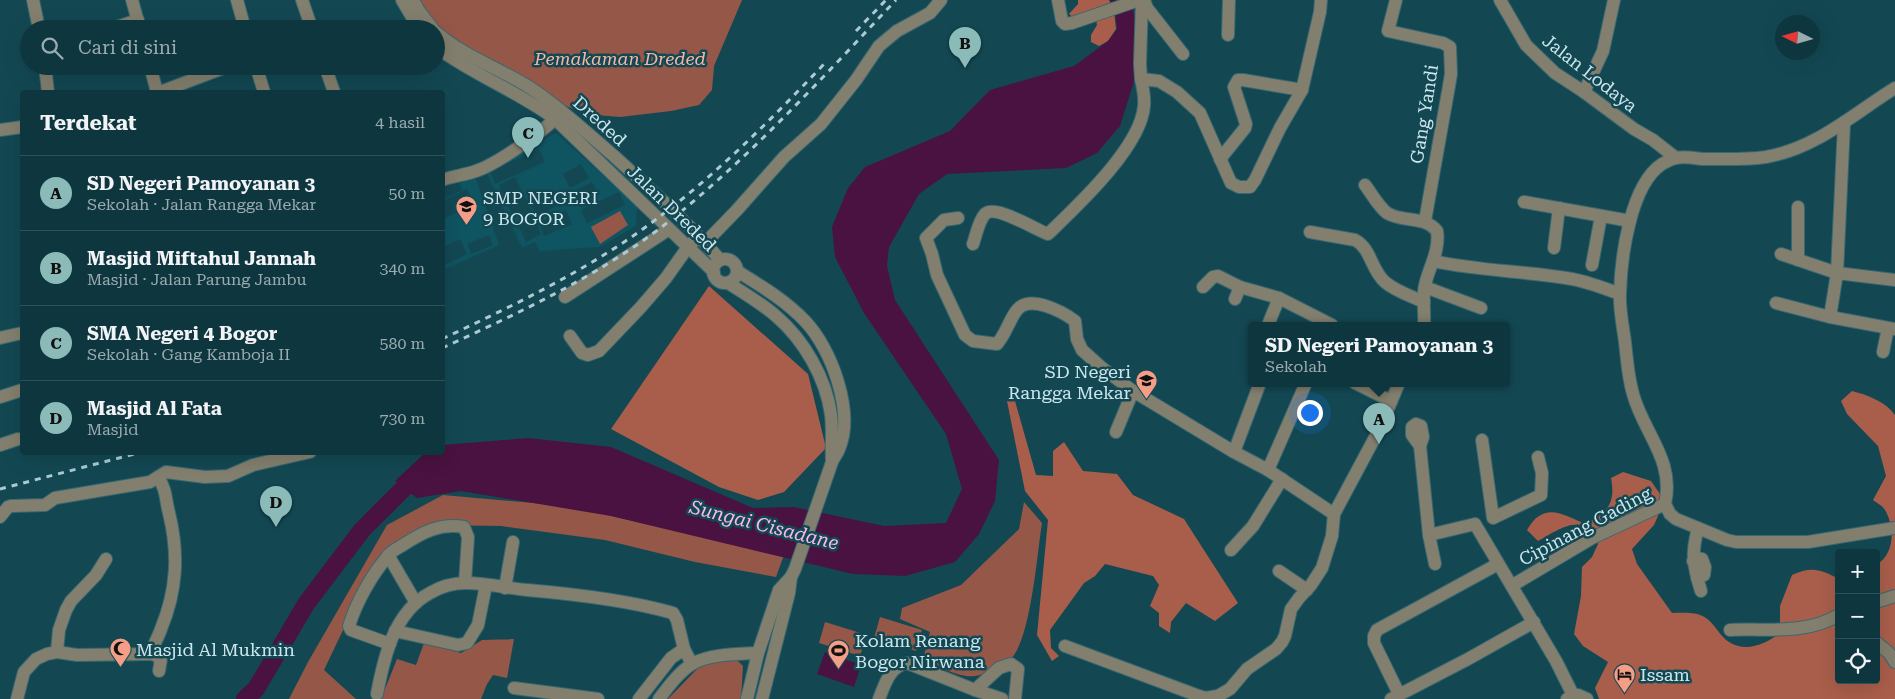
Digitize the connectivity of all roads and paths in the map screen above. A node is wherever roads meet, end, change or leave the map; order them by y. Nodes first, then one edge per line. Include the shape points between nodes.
1 (33, 0) edge
2 (132, 0) edge
3 (237, 0) edge
4 (302, 0) edge
5 (402, 0) edge
6 (413, 0) edge
7 (941, 0) edge
8 (1058, 0) edge
9 (1139, 0) edge
10 (1230, 0) edge
11 (1321, 0) edge
12 (1396, 0) edge
13 (1500, 0) edge
14 (1614, 0) edge
15 (37, 20) edge
16 (138, 20) edge
17 (243, 20) edge
18 (309, 20) edge
19 (413, 20) edge
20 (426, 20) edge
21 (1228, 35) dead end
22 (445, 38) edge
23 (445, 52) edge
24 (1183, 54) dead end
25 (46, 75) edge
26 (153, 75) edge
27 (204, 75) edge
28 (259, 75) edge
29 (328, 75) edge
30 (1141, 79) junction
31 (1895, 88) edge
32 (48, 90) edge
33 (157, 90) edge
34 (163, 90) edge
35 (263, 90) edge
36 (333, 90) edge
37 (1302, 90) junction
38 (1584, 92) junction
39 (559, 115) junction
40 (1844, 124) junction
41 (20, 127) edge
42 (0, 130) edge
43 (1676, 158) junction
44 (1220, 159) junction
45 (445, 179) edge
46 (1365, 185) dead end
47 (1524, 202) dead end
48 (1798, 207) dead end
49 (1559, 208) junction
50 (1601, 216) junction
51 (958, 218) dead end
52 (1425, 221) junction
53 (1630, 221) junction
54 (668, 230) junction
55 (1310, 232) dead end
56 (702, 240) junction
57 (974, 244) dead end
58 (688, 247) junction
59 (1554, 248) dead end
60 (1781, 254) dead end
61 (720, 260) junction
62 (1798, 260) junction
63 (1433, 261) junction
64 (1592, 266) dead end
65 (737, 271) junction
66 (714, 272) junction
67 (1837, 273) junction
68 (1895, 280) edge
69 (728, 282) junction
70 (1203, 287) dead end
71 (1240, 287) junction
72 (1424, 287) junction
73 (1620, 294) junction
74 (565, 297) dead end
75 (1279, 298) junction
76 (1235, 300) dead end
77 (1424, 302) junction
78 (1776, 303) dead end
79 (1481, 308) dead end
80 (1830, 317) junction
81 (1269, 322) edge
82 (1317, 322) edge
83 (1424, 322) edge
84 (1892, 328) edge
85 (20, 333) edge
86 (570, 336) dead end
87 (0, 338) edge
88 (1883, 352) dead end
89 (1258, 387) edge
90 (1304, 387) edge
91 (1363, 387) edge
92 (1397, 387) edge
93 (20, 391) edge
94 (1133, 391) junction
95 (0, 397) edge
96 (1391, 401) junction
97 (1116, 432) dead end
98 (18, 439) dead end
99 (1482, 440) dead end
100 (0, 445) edge
101 (1420, 446) dead end
102 (1234, 452) junction
103 (297, 455) edge
104 (1538, 457) dead end
105 (832, 462) junction
106 (1268, 470) junction
107 (158, 477) junction
108 (1282, 479) junction
109 (1665, 504) junction
110 (1334, 514) junction
111 (0, 517) edge
112 (1493, 518) junction
113 (1475, 524) junction
114 (1698, 528) junction
115 (1895, 528) edge
116 (1429, 535) junction
117 (512, 542) dead end
118 (1231, 550) dead end
119 (388, 554) junction
120 (106, 559) dead end
121 (1435, 564) dead end
122 (1498, 564) junction
123 (1278, 571) dead end
124 (793, 573) junction
125 (465, 583) junction
126 (486, 585) junction
127 (1513, 585) junction
128 (505, 588) junction
129 (1307, 590) junction
130 (1700, 591) dead end
131 (1895, 596) edge
132 (1880, 601) edge
133 (416, 603) junction
134 (1835, 618) edge
135 (1534, 622) junction
136 (396, 630) junction
137 (1730, 630) dead end
138 (390, 644) junction
139 (1880, 645) edge
140 (1065, 646) dead end
141 (684, 649) junction
142 (57, 652) junction
143 (758, 653) junction
144 (151, 654) junction
145 (1895, 662) edge
146 (692, 664) junction
147 (159, 671) dead end
148 (514, 688) dead end
149 (974, 690) junction
150 (377, 694) dead end
151 (562, 697) edge
152 (1395, 697) edge
153 (1570, 697) edge
154 (17, 699) edge
155 (598, 699) edge
156 (639, 699) edge
157 (659, 699) edge
158 (747, 699) edge
159 (762, 699) edge
160 (879, 699) edge
161 (1002, 699) edge
162 (1015, 699) edge
163 (1587, 699) edge

1 - 15 street
2 - 16 street
3 - 17 street
4 - 18 street
5 - 19 street
6 - 20 street
7 - 56 street via 930,13 897,31 879,46 821,124 784,157 737,210
8 - 9 street via 1065,24
9 - 24 street
9 - 30 street
10 - 21 street
11 - 37 street
12 - 52 street, Gang Yandi via 1388,31 1450,47 1450,80
13 - 38 street, Jalan Lodaya via 1526,46 1555,73
14 - 38 street via 1603,51
22 - 39 street, Dreded via 533,89
23 - 39 street, Jalan Dreded via 470,70
25 - 32 street
26 - 33 street
27 - 34 street
28 - 35 street
29 - 36 street
30 - 44 street via 1159,81 1200,113
30 - 57 street via 1144,106 1137,128 1119,159 1088,195 1048,234 1004,214 986,212
31 - 40 street
37 - 44 street via 1238,80 1234,87 1246,124
37 - 44 street via 1250,187 1231,183
38 - 43 street, Jalan Lodaya
39 - 45 street via 522,144 478,170
39 - 54 street, Jalan Dreded
39 - 56 street, Dreded via 666,203
40 - 43 street via 1806,145 1766,157
40 - 67 street
41 - 42 street
43 - 53 street, Cipinang Gading via 1660,166 1650,176 1635,203
46 - 52 street via 1388,213
47 - 49 street
48 - 62 street
49 - 50 street
49 - 59 street
50 - 53 street
50 - 64 street
51 - 94 street via 944,220 926,238 937,275 965,335 973,342 995,345 1018,308 1030,303 1058,310 1076,323 1077,339 1085,354
52 - 63 street via 1437,231
53 - 73 street, Cipinang Gading
54 - 58 street, Jalan Dreded
54 - 74 street
55 - 77 street via 1360,243 1385,282
56 - 58 street
56 - 61 street, Dreded
58 - 66 street, Jalan Dreded
58 - 86 street via 666,278 599,351 588,355 582,353
60 - 62 street
61 - 65 street via 732,261
61 - 66 street
62 - 67 street
63 - 72 street
63 - 73 street via 1572,279
65 - 69 street
65 - 105 street via 779,297 805,320 826,352 844,411 840,448
66 - 69 street via 722,283
67 - 68 street
67 - 80 street
69 - 105 street via 777,317 814,364 831,413
70 - 71 street via 1217,276
71 - 75 street
71 - 76 street
72 - 77 street
72 - 79 street
73 - 109 street, Cipinang Gading via 1628,371 1644,422 1665,465 1668,491
75 - 81 street
75 - 82 street
77 - 83 street
78 - 80 street
80 - 84 street
84 - 88 street
85 - 87 street
89 - 102 street
90 - 106 street
91 - 96 street
92 - 96 street
93 - 95 street
94 - 97 street
94 - 102 street
96 - 110 street
98 - 100 street
99 - 112 street
101 - 116 street
102 - 106 street
103 - 107 street via 253,465 228,476 205,478 166,472
104 - 112 street via 1542,473 1541,496
105 - 124 street
106 - 108 street
107 - 111 street via 150,482 55,498 45,505 11,506
107 - 144 street via 164,487 175,542 176,567 174,591
108 - 110 street
108 - 118 street via 1253,526
109 - 114 street via 1676,519
109 - 127 street, Cipinang Gading via 1592,538
110 - 129 street via 1326,555 1317,577
112 - 113 street
113 - 116 street
113 - 122 street
114 - 115 street via 1736,542 1772,543 1817,541
114 - 130 street via 1693,561
116 - 121 street
117 - 128 street
119 - 125 street via 430,529 464,527 468,537
119 - 133 street
119 - 138 street via 362,595 349,626 351,630
120 - 142 street via 66,610 59,630
122 - 127 street
122 - 152 street via 1376,630 1374,643
123 - 129 street
124 - 143 street via 780,590
124 - 159 street
125 - 126 street
125 - 133 street via 440,588
126 - 128 street
126 - 136 street via 478,625 468,644 458,645
127 - 135 street
128 - 141 street via 569,593 673,613
129 - 140 street via 1290,609 1285,636 1276,649 1247,669 1234,686 1218,696 1205,698 1190,694
131 - 132 street
133 - 136 street
134 - 137 street via 1811,627
135 - 152 street
135 - 153 street
136 - 138 street
138 - 150 street
139 - 145 street
141 - 146 street
141 - 156 street via 671,658
142 - 144 street via 77,655
142 - 154 street via 29,665
143 - 146 street via 725,654
143 - 158 street
144 - 147 street via 161,659
146 - 157 street
148 - 151 street
149 - 160 street via 907,663 893,669
149 - 161 street
149 - 162 street via 999,668 1011,664 1018,669
151 - 155 street
153 - 163 street

